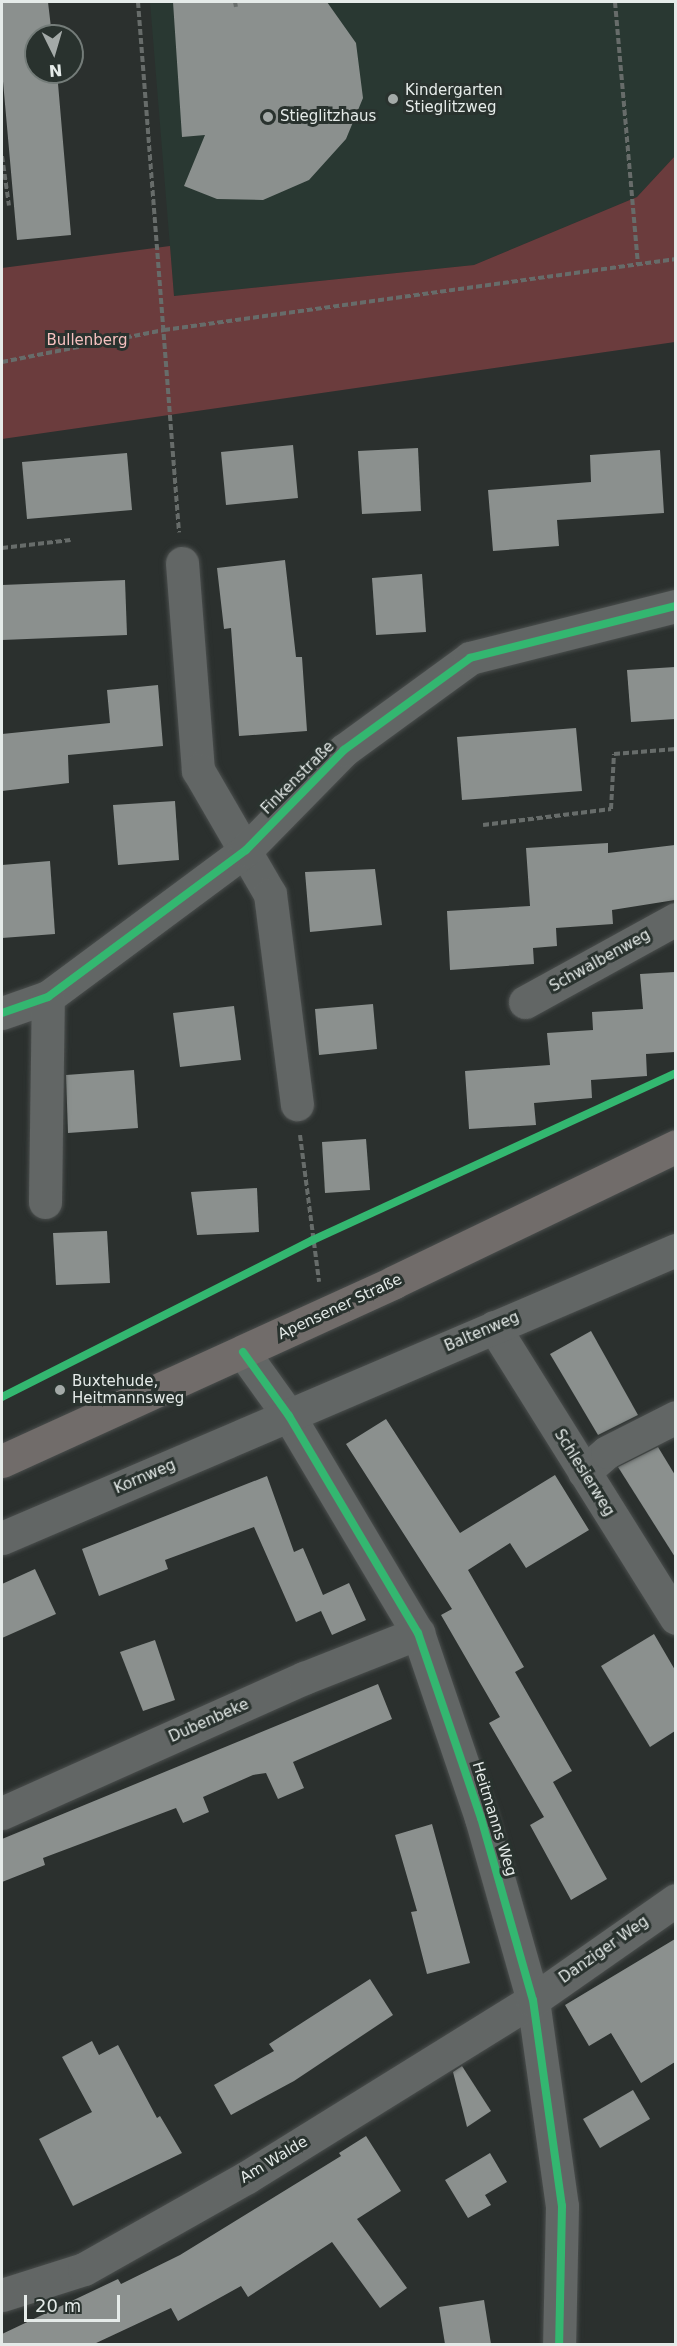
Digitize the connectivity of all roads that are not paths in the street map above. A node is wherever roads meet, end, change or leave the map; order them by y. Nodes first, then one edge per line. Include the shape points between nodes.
1 (182, 562) road end
2 (675, 606) edge
3 (246, 850) junction
4 (675, 920) edge
5 (48, 997) junction
6 (525, 1002) dead end
7 (2, 1013) edge
8 (297, 1104) road end
9 (675, 1146) edge
10 (45, 1202) dead end
11 (675, 1250) edge
12 (494, 1327) junction
13 (243, 1352) junction
14 (290, 1416) junction
15 (675, 1417) edge
16 (2, 1461) edge
17 (584, 1472) junction
18 (2, 1538) edge
19 (675, 1618) edge
20 (418, 1633) junction
21 (2, 1813) edge
22 (675, 1900) edge
23 (533, 2000) junction
24 (2, 2295) edge
25 (559, 2344) edge

1 - 3 street via 198,770
2 - 3 street, Finkenstraße via 470,658 344,750
3 - 5 street, Finkenstraße
3 - 8 street via 270,894
4 - 6 street, Schwalbenweg
5 - 7 street, Finkenstraße
5 - 10 street
9 - 13 main road, Apensener Straße
11 - 12 street, Baltenweg
12 - 14 street, Baltenweg
12 - 17 street, Schlesierweg
13 - 14 street, Heitmanns Weg
13 - 16 main road, Apensener Straße
14 - 18 street, Kornweg
14 - 20 street, Heitmanns Weg
15 - 17 street via 607,1452
17 - 19 street, Schlesierweg
20 - 21 street, Dubenbeke via 304,1678
20 - 23 street, Heitmanns Weg via 481,1818
22 - 23 street, Danziger Weg
23 - 24 street, Am Walde via 247,2177 84,2269
23 - 25 street, Heitmanns Weg via 562,2206

